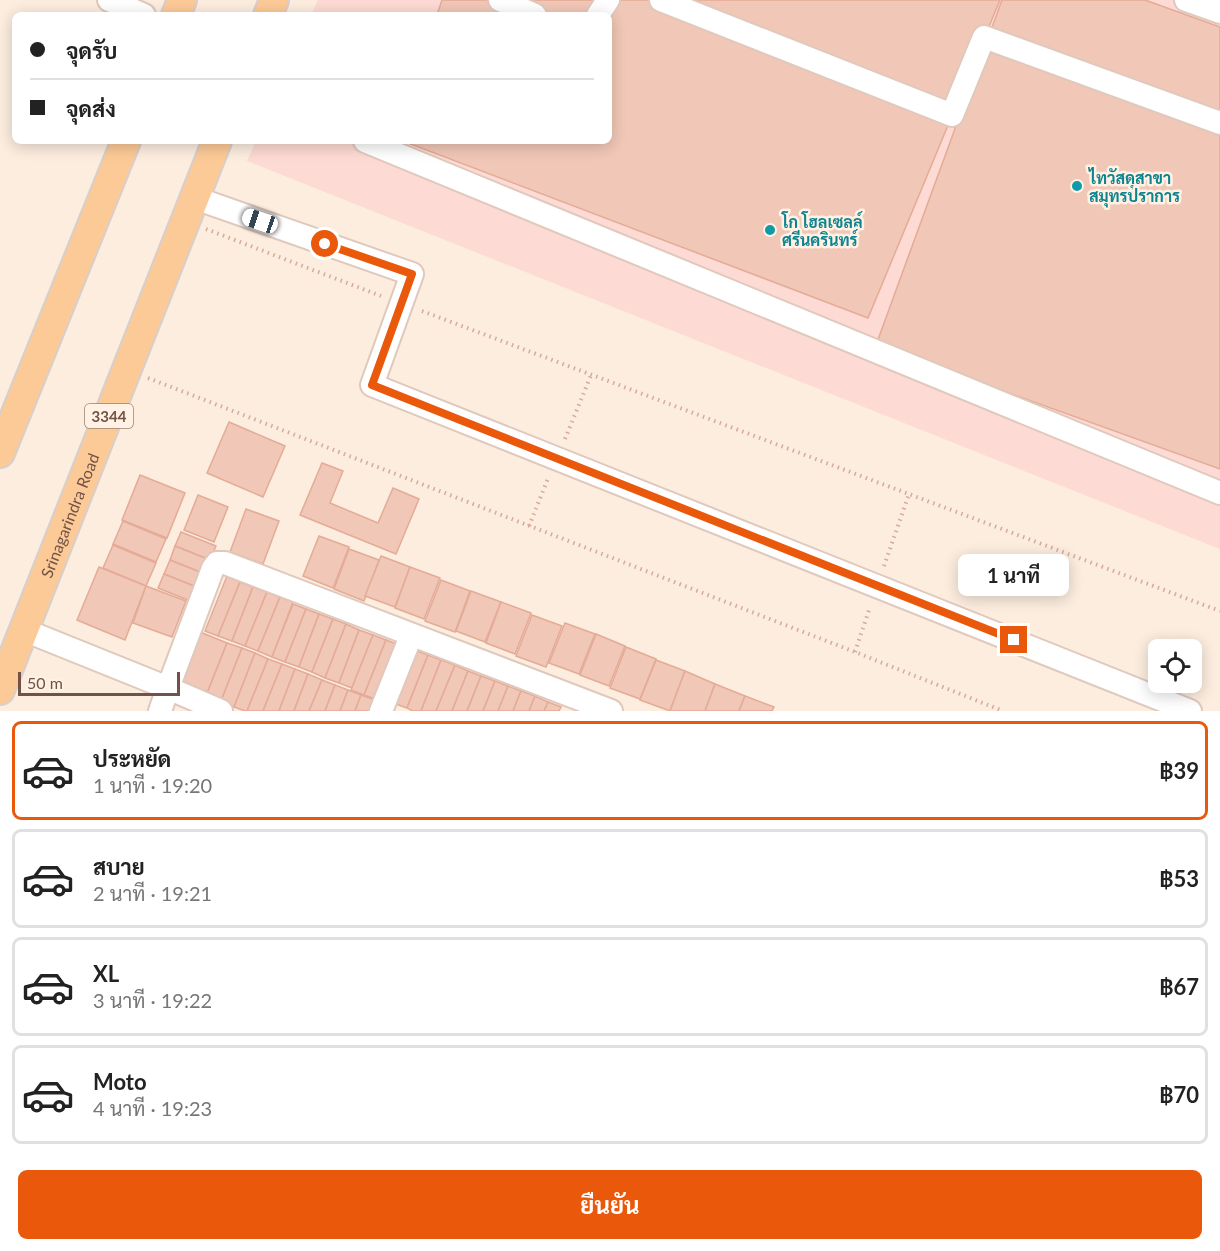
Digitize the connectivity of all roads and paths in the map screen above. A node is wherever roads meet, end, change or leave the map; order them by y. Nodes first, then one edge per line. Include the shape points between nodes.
1 (109, 0) edge
2 (500, 0) edge
3 (661, 0) edge
4 (1186, 0) edge
5 (137, 12) edge
6 (528, 12) edge
7 (1220, 12) edge
8 (1220, 123) edge
9 (125, 144) edge
10 (216, 144) edge
11 (372, 144) edge
12 (190, 210) junction
13 (383, 296) dead end
14 (416, 309) dead end
15 (127, 370) junction
16 (0, 453) edge
17 (1220, 493) edge
18 (1220, 611) edge
19 (24, 630) junction
20 (411, 636) junction
21 (168, 688) junction
22 (0, 690) edge
23 (160, 711) edge
24 (221, 711) edge
25 (381, 711) edge
26 (610, 711) edge
27 (1003, 711) edge
28 (1191, 711) edge

1 - 5 street
2 - 6 street
3 - 8 street via 952,115 984,37
4 - 7 street
9 - 16 main road
10 - 12 main road, Srinagarindra Road / 3344
11 - 17 street
12 - 13 path
12 - 15 main road, Srinagarindra Road / 3344
12 - 28 street via 412,274 372,385
14 - 18 path
15 - 19 main road, Srinagarindra Road / 3344
15 - 27 path
19 - 21 street
19 - 22 main road, Srinagarindra Road / 3344
20 - 21 street via 218,563
20 - 25 street
20 - 26 street
21 - 23 street
21 - 24 street

